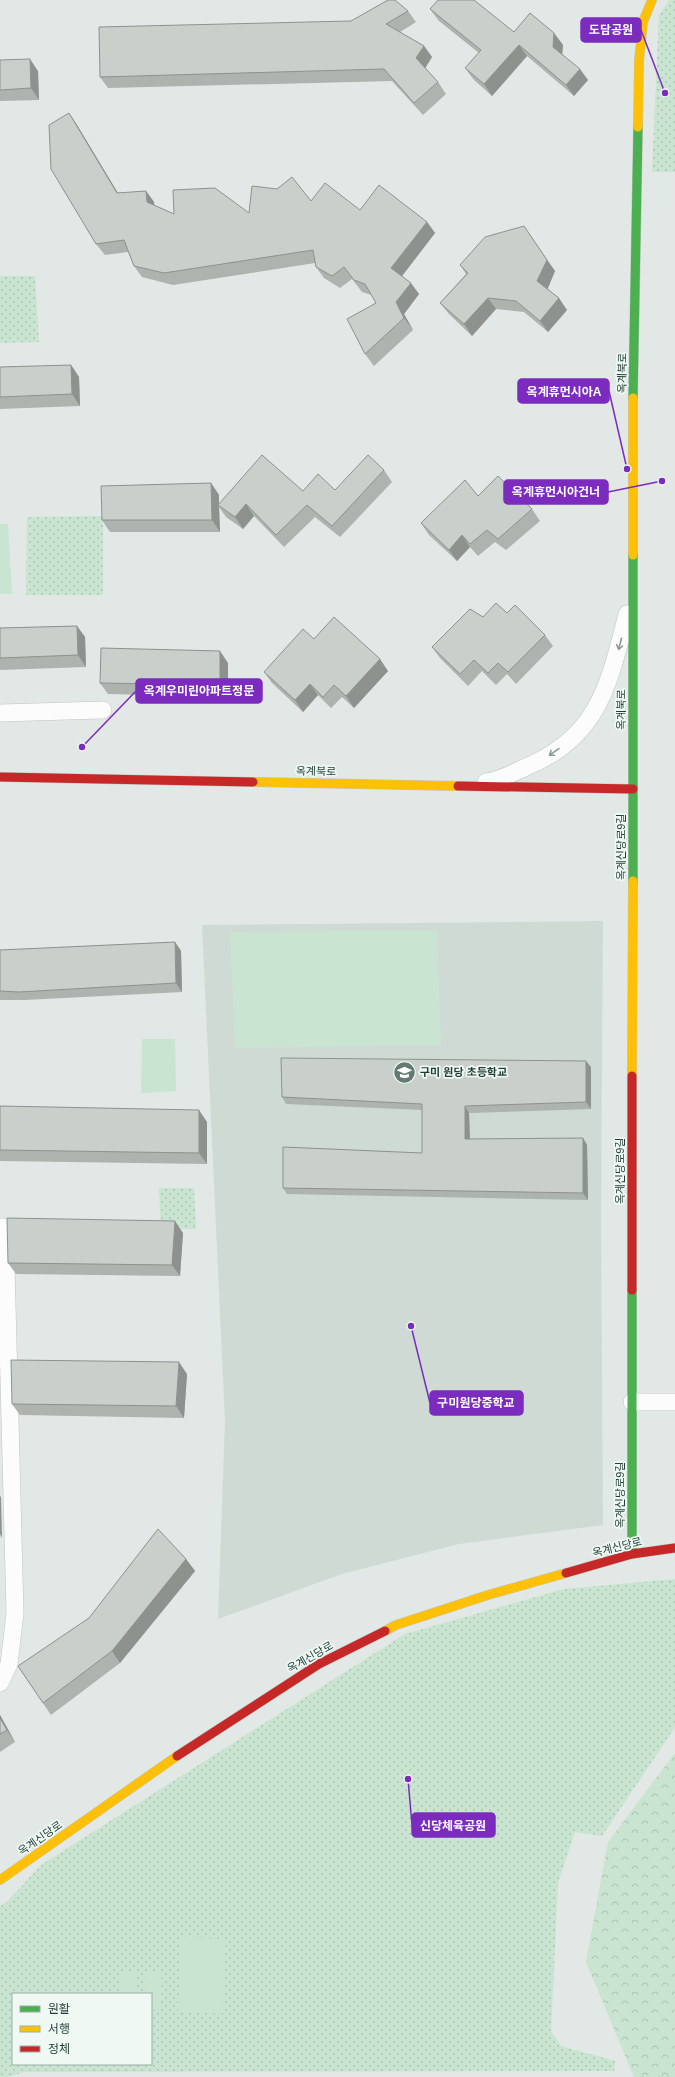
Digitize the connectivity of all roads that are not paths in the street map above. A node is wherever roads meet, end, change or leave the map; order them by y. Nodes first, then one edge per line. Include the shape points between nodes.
1 (652, 0) edge
2 (633, 593) junction
3 (103, 710) dead end
4 (0, 713) edge
5 (0, 777) edge
6 (455, 786) junction
7 (633, 788) junction
8 (0, 1227) edge
9 (632, 1402) junction
10 (675, 1402) edge
11 (675, 1548) edge
12 (632, 1554) junction
13 (0, 1683) edge
14 (0, 1880) edge

1 - 2 street, 옥계북로 via 644,22 639,61 633,402
2 -> 6 street via 611,678 599,703 575,737 538,762 498,780
2 - 7 street, 옥계북로
3 - 4 street
5 - 6 street, 옥계북로
6 - 7 street, 옥계북로
7 - 9 street, 옥계신당로9길
8 - 13 street via 5,1227 15,1613 9,1664
9 - 10 street
9 - 12 street, 옥계신당로9길
11 - 12 street, 옥계신당로
12 - 14 street, 옥계신당로 via 488,1595 396,1626 319,1664 193,1745

